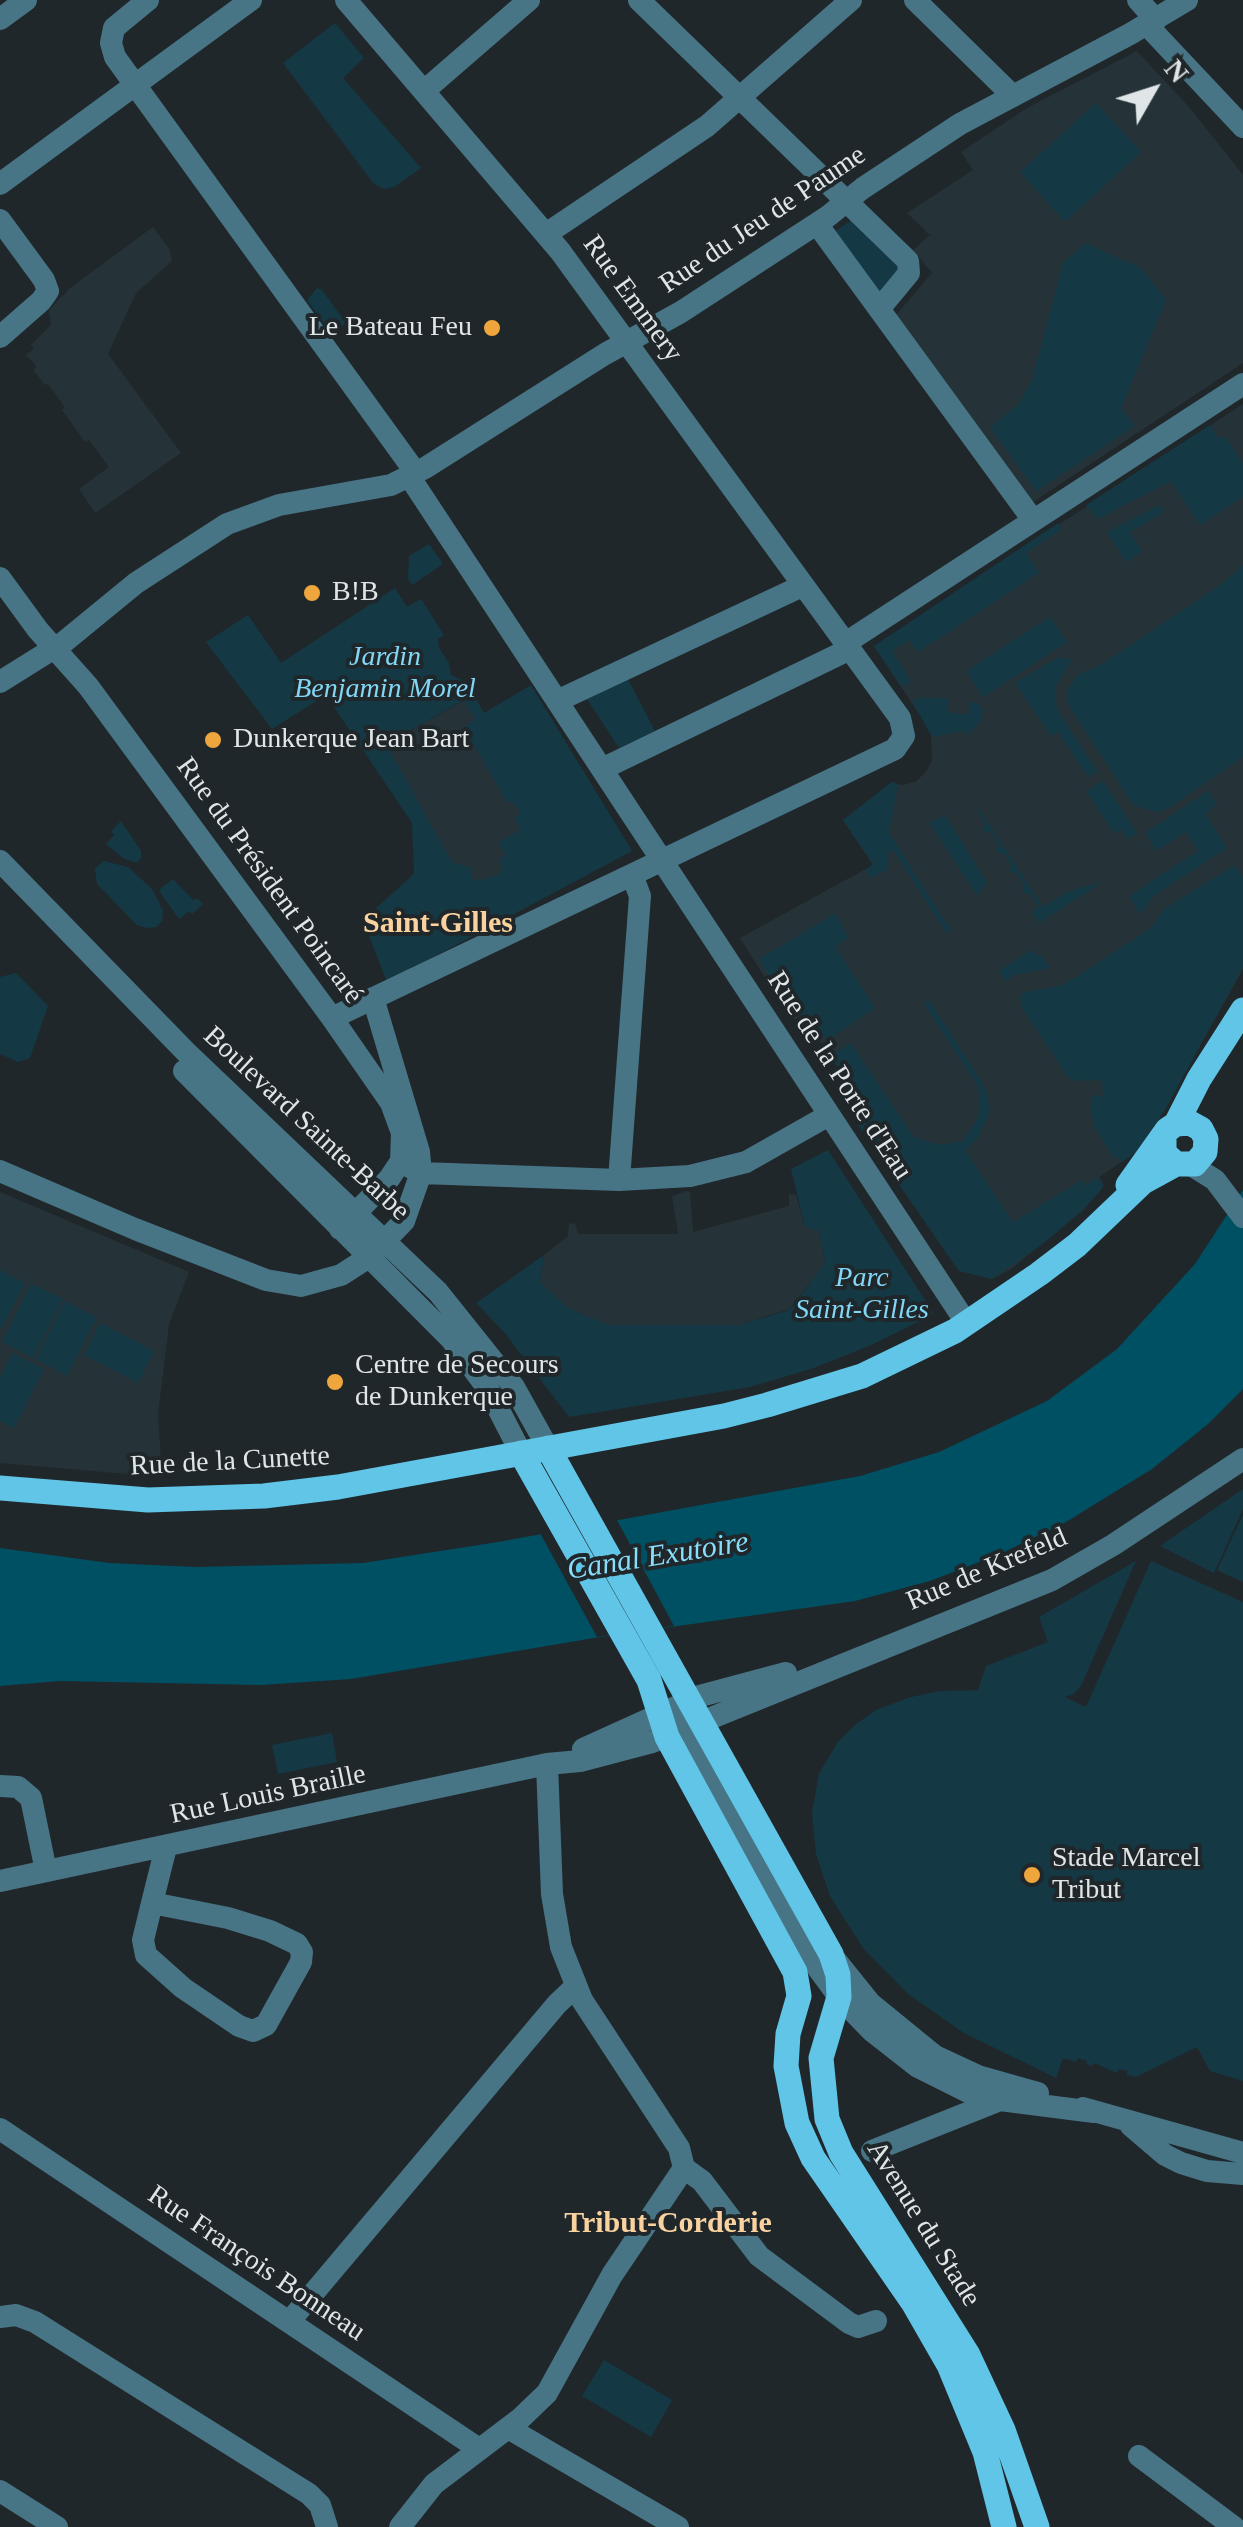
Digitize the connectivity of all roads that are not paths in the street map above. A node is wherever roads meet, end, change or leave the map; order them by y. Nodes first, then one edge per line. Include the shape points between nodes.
1 (26, 0) edge
2 (148, 0) edge
3 (251, 0) edge
4 (346, 0) edge
5 (529, 0) edge
6 (639, 0) edge
7 (850, 0) edge
8 (914, 0) edge
9 (1138, 0) edge
10 (1187, 0) edge
11 (0, 19) edge
12 (1152, 22) junction
13 (135, 86) junction
14 (424, 91) junction
15 (1013, 96) junction
16 (739, 99) junction
17 (1243, 127) edge
18 (0, 184) edge
19 (846, 203) junction
20 (0, 220) edge
21 (817, 224) junction
22 (546, 234) junction
23 (880, 308) junction
24 (0, 337) edge
25 (627, 343) junction
26 (1243, 384) edge
27 (413, 475) junction
28 (1033, 520) junction
29 (0, 578) edge
30 (802, 586) junction
31 (846, 647) junction
32 (54, 648) junction
33 (0, 682) edge
34 (557, 700) junction
35 (602, 769) junction
36 (0, 861) edge
37 (662, 861) junction
38 (632, 875) junction
39 (0, 883) edge
40 (373, 998) junction
41 (1243, 1010) edge
42 (332, 1018) junction
43 (1225, 1042) junction
44 (829, 1115) junction
45 (1170, 1129) junction
46 (1204, 1136) junction
47 (402, 1156) junction
48 (1183, 1164) junction
49 (0, 1171) edge
50 (421, 1174) junction
51 (1222, 1178) junction
52 (618, 1180) junction
53 (1243, 1198) edge
54 (1115, 1208) junction
55 (1243, 1217) edge
56 (348, 1221) junction
57 (378, 1249) junction
58 (407, 1294) junction
59 (967, 1324) junction
60 (1243, 1446) edge
61 (548, 1448) junction
62 (521, 1453) junction
63 (1243, 1459) edge
64 (0, 1488) edge
65 (558, 1494) junction
66 (1186, 1496) junction
67 (678, 1719) junction
68 (547, 1764) junction
69 (0, 1786) edge
70 (173, 1846) junction
71 (46, 1871) junction
72 (0, 1881) edge
73 (158, 1904) junction
74 (826, 1946) junction
75 (575, 1987) junction
76 (839, 1997) junction
77 (797, 2008) junction
78 (875, 2021) junction
79 (823, 2048) junction
80 (1006, 2093) junction
81 (1125, 2121) junction
82 (0, 2130) edge
83 (872, 2151) dead end
84 (1243, 2153) edge
85 (684, 2168) junction
86 (1243, 2174) edge
87 (0, 2317) edge
88 (876, 2321) dead end
89 (290, 2322) junction
90 (508, 2428) junction
91 (479, 2449) junction
92 (1139, 2456) dead end
93 (0, 2491) edge
94 (56, 2527) edge
95 (326, 2527) edge
96 (400, 2527) edge
97 (678, 2527) edge
98 (1004, 2527) edge
99 (1037, 2527) edge
100 (1234, 2527) edge

1 - 11 street
2 - 13 street, Rue de la Porte d'Eau via 119,21 111,36 112,52
3 - 13 street
4 - 14 street, Rue Emmery
5 - 14 street
6 - 16 street
7 - 16 street
8 - 15 street
9 - 12 street
10 - 12 street, Rue du Jeu de Paume
12 - 15 street, Rue du Jeu de Paume
12 - 17 street
13 - 18 street
13 - 27 street, Rue de la Porte d'Eau
14 - 22 street, Rue Emmery
15 - 19 street, Rue du Jeu de Paume via 960,124
16 - 19 street
16 - 22 street
19 - 21 street, Rue du Jeu de Paume
19 - 23 street via 910,264
20 - 24 street via 48,293
21 - 23 street
21 - 25 street, Rue du Jeu de Paume
22 - 25 street, Rue Emmery
23 - 28 street
25 - 27 street, Rue du Jeu de Paume
25 - 30 street, Rue Emmery
26 - 28 street
27 - 32 street, Rue du Jeu de Paume via 236,519
27 - 34 street, Rue de la Porte d'Eau
28 - 31 street
29 - 32 street, Rue du Président Poincaré
30 - 31 street, Rue Emmery
30 - 34 street
31 - 35 street
31 - 37 street, Rue Emmery via 900,718 899,746
32 - 33 street, Rue du Jeu de Paume
32 - 42 street, Rue du Président Poincaré
34 - 35 street, Rue de la Porte d'Eau
35 - 37 street, Rue de la Porte d'Eau
36 - 56 street, Boulevard Sainte-Barbe
37 - 38 street
37 - 44 street, Rue de la Porte d'Eau
38 - 40 street
38 - 52 street via 640,901
39 - 56 street, Boulevard Sainte-Barbe
40 - 42 street
40 - 50 street
41 - 43 main road
42 - 47 street, Rue du Président Poincaré via 390,1102
43 - 45 main road
43 - 46 main road via 1208,1085
44 - 52 street via 730,1167
44 - 59 street, Rue de la Porte d'Eau
45 - 46 main road via 1190,1122
45 - 48 main road via 1164,1153
45 - 54 main road
46 - 48 main road via 1204,1155
46 - 51 street
47 - 50 street
47 - 56 street
48 - 51 street
48 - 54 main road via 1144,1182
49 - 57 street via 280,1284 341,1276
50 - 52 street
50 - 57 street via 408,1214
51 - 53 street
51 - 55 street
54 - 59 main road, Rue de la Cunette via 1058,1260
56 - 57 street, Boulevard Sainte-Barbe
57 - 58 street, Boulevard Sainte-Barbe
57 - 61 street, Boulevard Sainte-Barbe via 438,1292 530,1411
58 - 61 street, Boulevard Sainte-Barbe via 474,1352 522,1428
58 - 62 street, Boulevard Sainte-Barbe via 481,1378
59 - 61 main road, Rue de la Cunette via 893,1363 818,1391 724,1416
60 - 66 street, Rue de Krefeld
61 - 62 main road, Rue de la Cunette
61 - 65 main road, Boulevard Sainte-Barbe
62 - 64 main road, Rue de la Cunette via 264,1496 130,1500
62 - 65 main road, Boulevard Sainte-Barbe
63 - 66 street, Rue de Krefeld
65 - 67 main road
66 - 67 street, Rue de Krefeld via 1052,1580
67 - 68 street, Rue Louis Braille
67 - 74 main road
67 - 76 street via 809,1956
67 - 77 main road, Avenue du Stade via 800,1985
68 - 70 street, Rue Louis Braille
68 - 75 street via 552,1894
69 - 71 street via 18,1787 30,1798
70 - 71 street, Rue Louis Braille
70 - 73 street
71 - 72 street, Rue Louis Braille
73 - 73 street via 142,1940 150,1960 239,2026 264,2027 301,1962 298,1944 228,1918
74 - 76 main road
74 - 78 street
75 - 85 street via 680,2148
75 - 89 street
76 - 77 street
76 - 78 street
76 - 79 main road, Avenue du Stade
77 - 98 main road, Avenue du Stade via 786,2066 800,2132 950,2365 989,2464
78 - 79 street via 843,2027
78 - 80 street
79 - 99 main road, Avenue du Stade via 822,2094 834,2137 968,2354
80 - 81 street
80 - 83 street
81 - 84 street
81 - 86 street via 1172,2159 1207,2172
82 - 89 street, Rue François Bonneau
85 - 88 street via 702,2181 766,2262 849,2323
85 - 90 street via 612,2275 547,2393
87 - 95 street via 16,2314 36,2322 309,2494 320,2504
89 - 91 street, Rue François Bonneau
90 - 91 street
90 - 97 street
91 - 96 street via 434,2484
92 - 100 street
93 - 94 street

